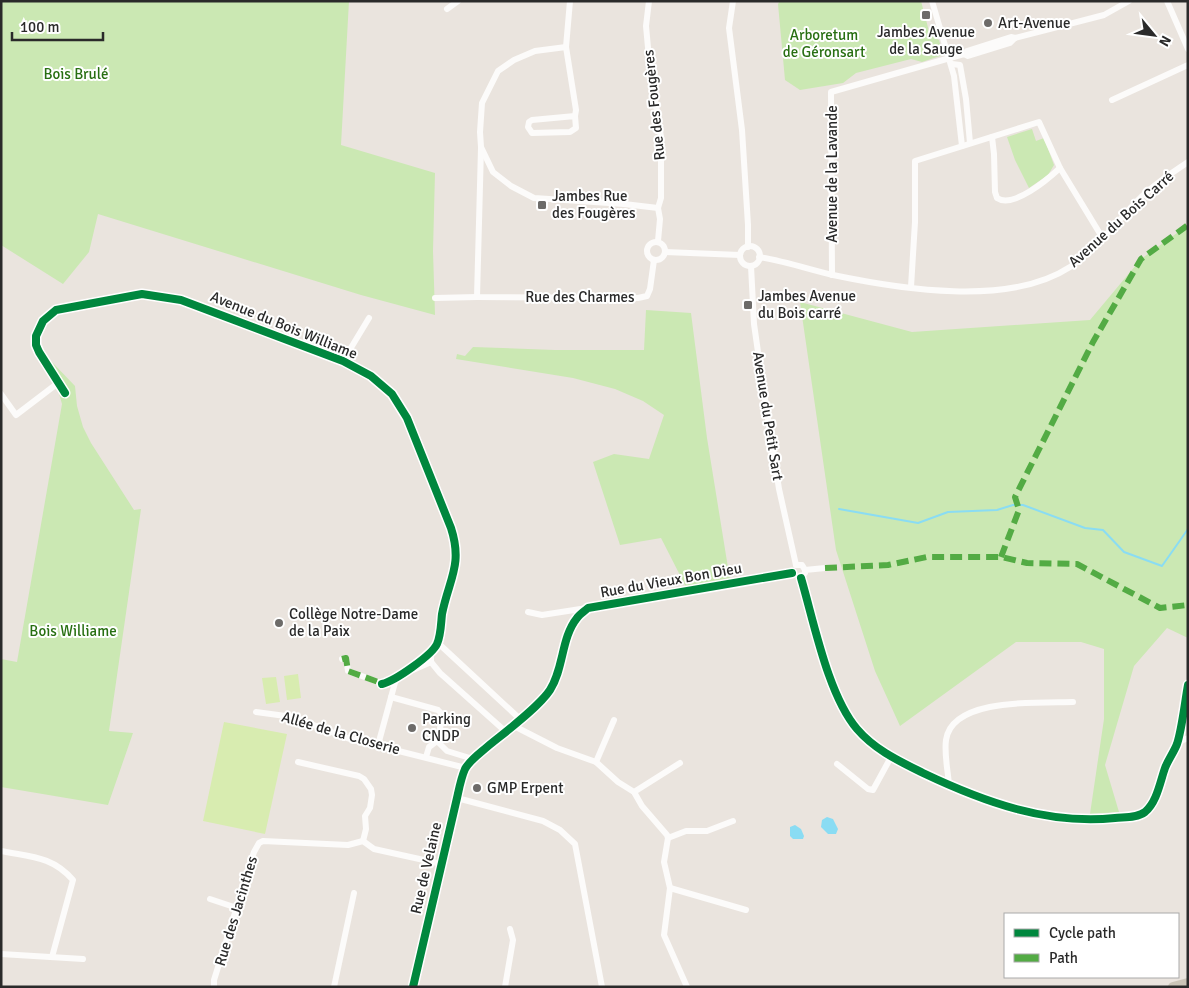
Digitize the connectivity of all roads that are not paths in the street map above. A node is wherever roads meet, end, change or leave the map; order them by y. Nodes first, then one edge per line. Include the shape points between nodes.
1 (458, 1) edge
2 (570, 1) edge
3 (650, 1) edge
4 (733, 1) edge
5 (932, 1) edge
6 (1129, 1) edge
7 (1166, 1) edge
8 (447, 9) dead end
9 (566, 46) junction
10 (1188, 49) edge
11 (951, 61) junction
12 (1188, 65) edge
13 (1112, 100) dead end
14 (575, 116) junction
15 (992, 138) junction
16 (970, 143) junction
17 (962, 146) junction
18 (481, 147) junction
19 (1188, 162) edge
20 (1060, 168) junction
21 (493, 172) junction
22 (480, 175) junction
23 (658, 208) junction
24 (1102, 238) junction
25 (658, 242) junction
26 (748, 247) junction
27 (665, 252) junction
28 (740, 255) junction
29 (759, 257) junction
30 (654, 260) junction
31 (751, 266) junction
32 (832, 275) junction
33 (911, 287) junction
34 (477, 297) junction
35 (435, 298) dead end
36 (369, 318) dead end
37 (343, 361) junction
38 (58, 382) junction
39 (65, 393) dead end
40 (1, 394) edge
41 (796, 565) junction
42 (825, 568) dead end
43 (806, 570) junction
44 (792, 573) junction
45 (801, 578) junction
46 (588, 608) junction
47 (528, 612) dead end
48 (438, 643) junction
49 (431, 654) junction
50 (342, 659) dead end
51 (432, 662) junction
52 (396, 679) junction
53 (1188, 685) edge
54 (393, 686) junction
55 (391, 697) junction
56 (1073, 702) dead end
57 (256, 712) dead end
58 (520, 719) junction
59 (614, 720) dead end
60 (512, 725) junction
61 (505, 731) junction
62 (1188, 738) edge
63 (437, 741) junction
64 (1177, 744) junction
65 (378, 745) junction
66 (426, 757) junction
67 (891, 757) junction
68 (473, 759) junction
69 (298, 762) dead end
70 (596, 762) junction
71 (680, 763) dead end
72 (837, 764) dead end
73 (466, 768) junction
74 (949, 786) junction
75 (634, 792) junction
76 (457, 798) junction
77 (733, 822) dead end
78 (668, 838) junction
79 (363, 841) junction
80 (1, 851) edge
81 (442, 864) junction
82 (670, 888) junction
83 (354, 893) dead end
84 (210, 899) dead end
85 (237, 908) junction
86 (746, 910) dead end
87 (510, 929) dead end
88 (1, 954) edge
89 (52, 957) junction
90 (83, 959) dead end
91 (1188, 983) edge
92 (214, 987) edge
93 (334, 987) edge
94 (413, 987) edge
95 (505, 987) edge
96 (602, 987) edge
97 (688, 987) edge
98 (1173, 987) edge

1 - 8 street
2 - 9 street
3 - 23 street, Rue des Fougères via 646,26 661,138 662,198
4 - 26 street via 729,28 742,130
5 - 11 street
6 - 11 street, Avenue de la Lavande via 1104,14 1015,38 1010,44 968,56 964,54
7 - 10 street
9 - 14 street
9 - 18 street via 534,51 498,71 482,103
11 - 16 street via 960,65
11 - 17 street
11 - 32 street, Avenue de la Lavande via 831,92
12 - 13 street
14 - 14 street via 532,120 528,127 532,133 570,132 576,128
15 - 16 street
15 - 20 street via 1039,122
15 - 20 street via 995,192 1000,200 1030,191
16 - 17 street
17 - 33 street via 915,161
18 - 21 street
18 - 22 street
19 - 24 street, Avenue du Bois Carré via 1139,199
20 - 24 street
21 - 22 street
21 - 23 street via 534,198
22 - 34 street
23 - 25 street, Rue des Fougères
24 - 33 street, Avenue du Bois Carré via 1069,268 1020,286 992,291
25 - 27 street via 664,246
25 - 30 street via 647,248 648,256
26 - 28 street
26 - 29 street via 754,248
27 - 28 street
27 - 30 street
28 - 31 street via 741,261
29 - 31 street
29 - 32 street, Avenue du Bois Carré
30 - 34 street, Rue des Charmes via 650,289 647,296 638,298
31 - 41 street, Avenue du Petit Sart via 754,324 779,489
32 - 33 street, Avenue du Bois Carré
34 - 35 street, Rue des Charmes
36 - 37 street, Avenue du Bois Williame
37 - 38 street, Avenue du Bois Williame via 182,300 142,294 56,310 43,320 36,345
37 - 48 street, Avenue du Bois Williame via 392,394 407,418 451,528 455,540 455,570 442,613
38 - 39 street, Avenue du Bois Williame
38 - 40 street via 16,415
41 - 43 street via 802,565
41 - 44 street
42 - 43 street
43 - 45 street
44 - 45 street
44 - 46 street, Rue du Vieux Bon Dieu
45 - 67 street via 835,693 856,728
46 - 47 street via 542,615
46 - 58 street, Rue du Vieux Bon Dieu via 571,627 556,680 548,693
48 - 49 street
48 - 58 street
49 - 51 street
49 - 52 street
50 - 52 street via 346,658 348,670 381,683
51 - 54 street via 418,667
51 - 61 street
52 - 54 street
53 - 64 street
54 - 55 street
55 - 63 street via 441,712
55 - 65 street
56 - 74 street via 987,706 968,712 955,722 946,739
57 - 65 street, Allée de la Closerie via 293,717 347,738
58 - 60 street, Rue du Vieux Bon Dieu
59 - 70 street
60 - 61 street, Rue du Vieux Bon Dieu
60 - 70 street via 557,748
61 - 68 street
62 - 64 street
63 - 66 street via 429,747
63 - 68 street via 447,750
64 - 74 street via 1154,797 1144,813 1136,816 1092,820 1036,814 1005,808
65 - 66 street, Allée de la Closerie
66 - 73 street, Allée de la Closerie
67 - 72 street via 872,790
67 - 74 street
68 - 73 street, Rue de Velaine
69 - 79 street via 364,779 372,795 365,816
70 - 75 street
71 - 75 street
73 - 76 street, Rue de Velaine
75 - 78 street
76 - 81 street, Rue de Velaine
76 - 96 street via 543,821 560,830 575,844
77 - 78 street via 707,831 686,831
78 - 82 street via 664,862
79 - 81 street via 374,849
79 - 85 street, Rue des Jacinthes via 348,845 263,841 256,847
80 - 89 street via 49,860 64,869 73,880
81 - 94 street, Rue de Velaine
82 - 86 street
82 - 97 street via 664,935
83 - 93 street
84 - 85 street
85 - 92 street, Rue des Jacinthes
87 - 95 street via 513,940
88 - 89 street
89 - 90 street
91 - 98 main road

